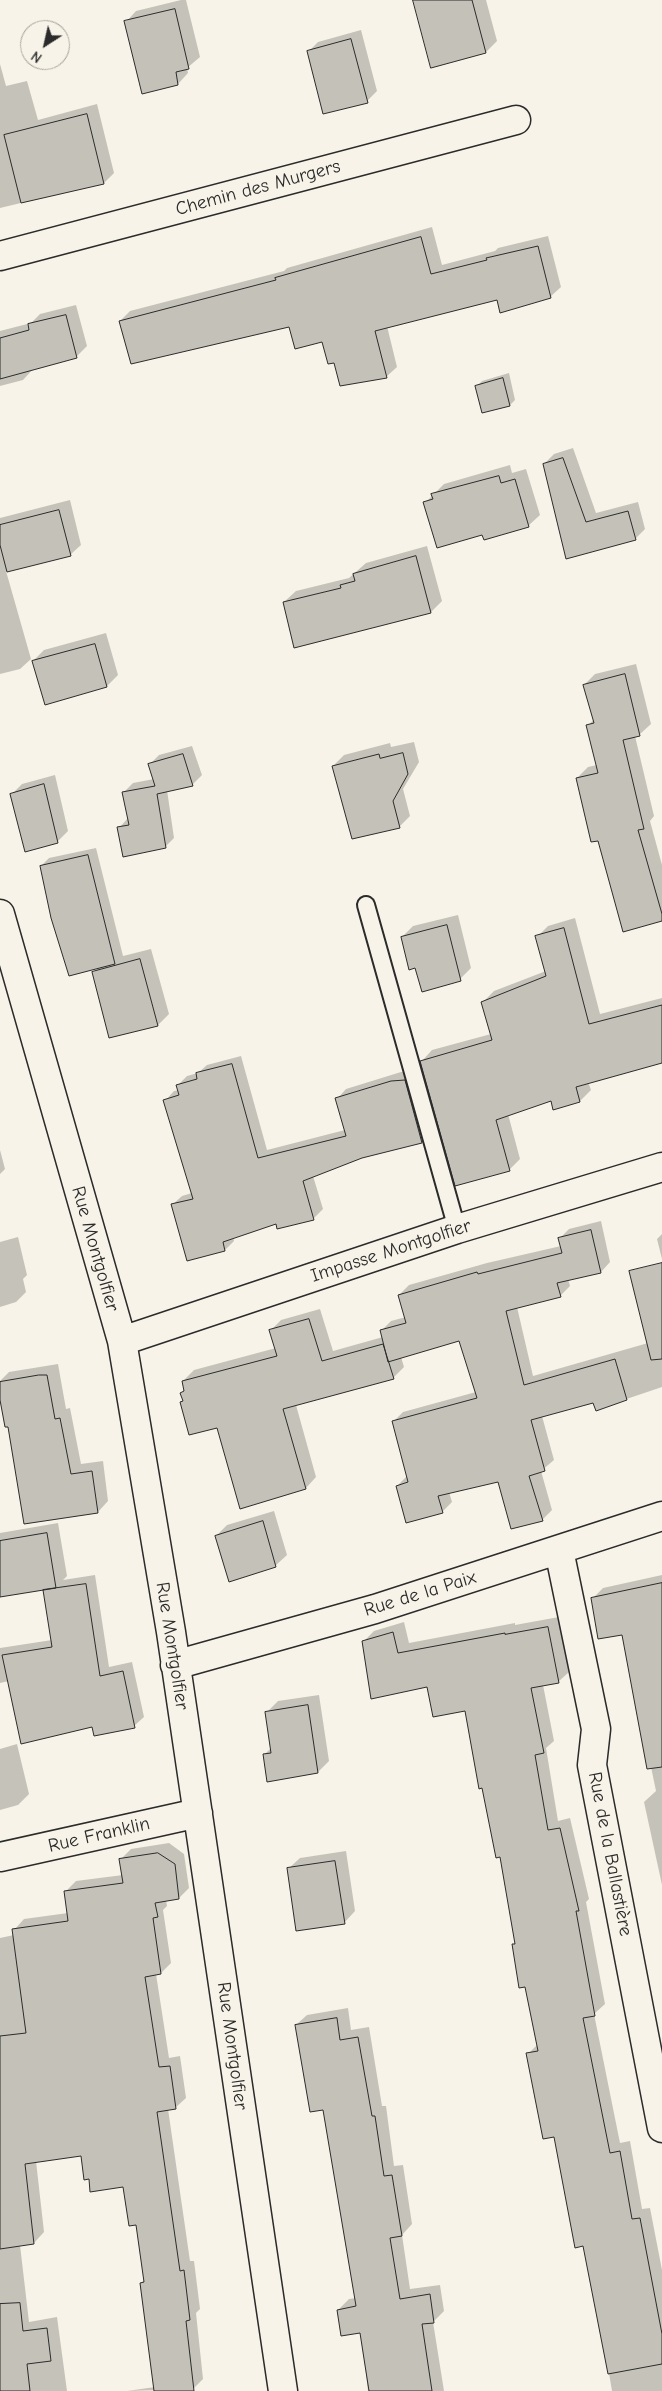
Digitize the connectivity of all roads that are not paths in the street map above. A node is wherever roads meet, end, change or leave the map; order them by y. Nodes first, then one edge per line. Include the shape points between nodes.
1 (516, 120) dead end
2 (0, 256) edge
3 (366, 905) dead end
4 (0, 914) edge
5 (662, 1167) edge
6 (457, 1228) junction
7 (122, 1341) junction
8 (662, 1516) edge
9 (559, 1550) junction
10 (175, 1665) junction
11 (198, 1813) junction
12 (0, 1857) edge
13 (662, 2128) edge
14 (283, 2391) edge

1 - 2 street, Chemin des Murgers
3 - 6 lane
4 - 7 street, Rue Montgolfier
5 - 6 street, Impasse Montgolfier
6 - 7 street, Impasse Montgolfier
7 - 10 street, Rue Montgolfier
8 - 9 street, Rue de la Paix
9 - 10 street, Rue de la Paix via 375,1609
9 - 13 street, Rue de la Ballastière via 596,1729 592,1765
10 - 11 street, Rue Montgolfier
11 - 12 street, Rue Franklin
11 - 14 street, Rue Montgolfier

